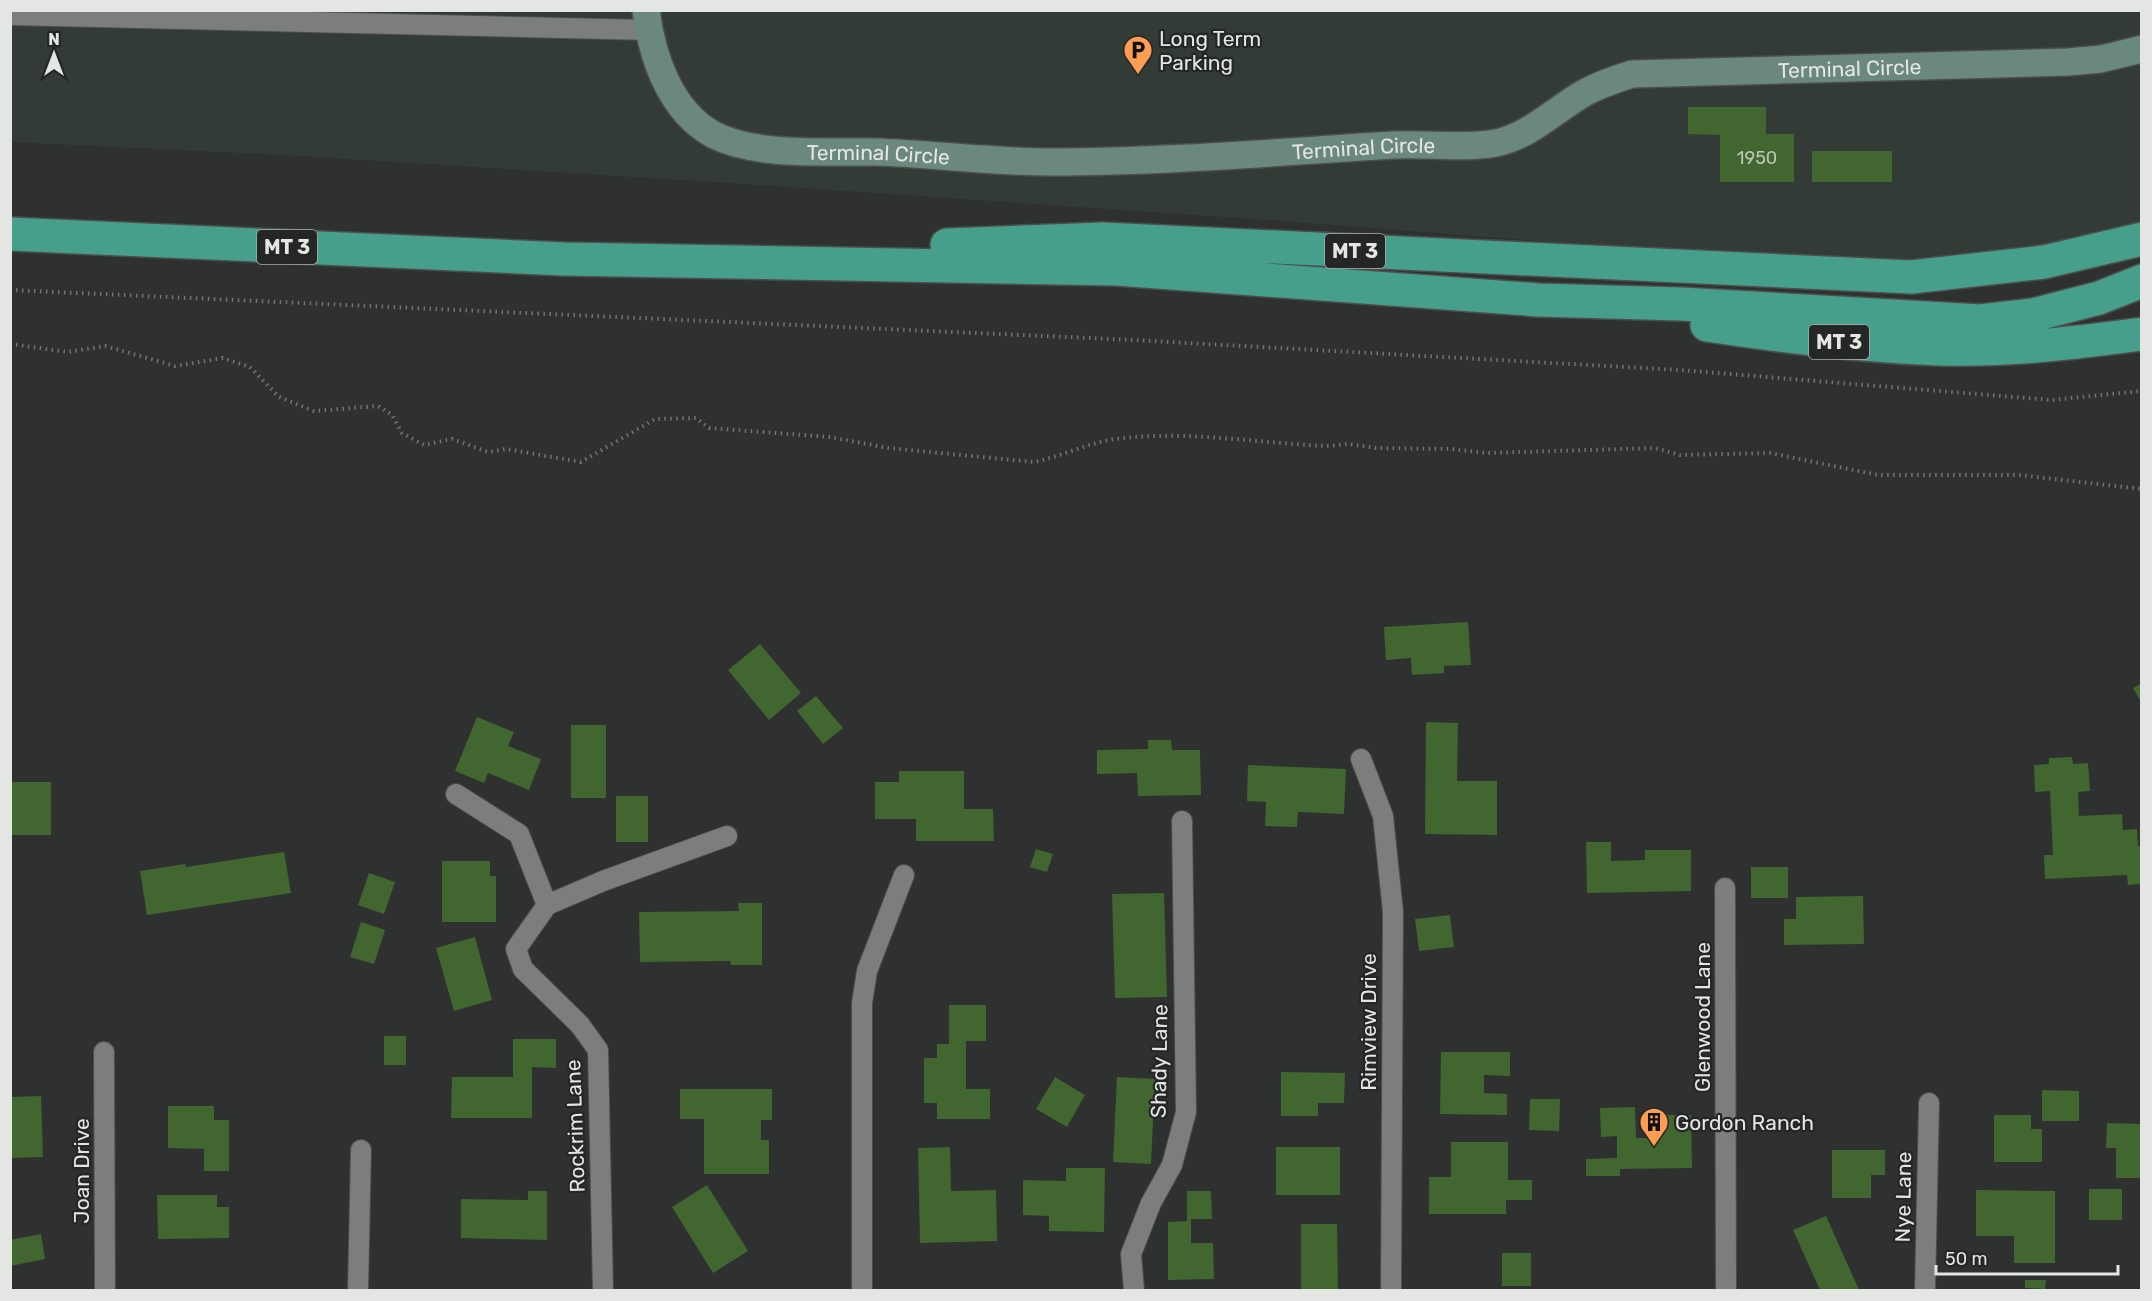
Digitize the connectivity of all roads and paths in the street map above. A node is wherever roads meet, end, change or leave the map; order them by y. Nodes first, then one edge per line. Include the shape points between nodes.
1 (10, 15) edge
2 (648, 20) edge
3 (2142, 49) edge
4 (10, 234) edge
5 (2142, 239) edge
6 (564, 259) junction
7 (2142, 281) edge
8 (10, 290) edge
9 (1539, 300) junction
10 (2142, 334) edge
11 (10, 344) edge
12 (2142, 392) edge
13 (2142, 489) edge
14 (1361, 759) dead end
15 (456, 794) dead end
16 (1182, 821) dead end
17 (727, 836) dead end
18 (904, 875) dead end
19 (1725, 888) dead end
20 (547, 905) junction
21 (104, 1052) dead end
22 (1929, 1104) dead end
23 (361, 1150) dead end
24 (105, 1290) edge
25 (358, 1290) edge
26 (603, 1290) edge
27 (862, 1290) edge
28 (1134, 1290) edge
29 (1391, 1290) edge
30 (1726, 1290) edge
31 (1925, 1290) edge

1 - 2 street
2 - 3 street, Terminal Circle via 665,81 681,105 696,122 737,143 788,150 1047,162 1496,143 1521,134 1586,92 1632,74 2056,62 2101,59
4 - 6 highway, MT 3
5 - 6 highway, MT 3 via 2044,262 1911,277 1103,239
6 - 9 highway, MT 3 via 1117,269
7 - 9 highway via 2044,313 1980,321
8 - 12 path via 1156,341 1680,370 2051,400
9 - 10 highway, MT 3 via 1804,340 1942,349 2058,345
11 - 13 path via 68,352 105,346 175,366 223,358 250,367 279,397 314,411 378,406 392,415 402,434 424,445 452,439 488,452 506,449 581,462 655,419 696,418 709,428 830,437 897,449 1034,462 1076,447 1122,438 1349,444 1487,453 1655,448 1680,455 1770,453 1878,475 2019,475
14 - 29 street, Rimview Drive via 1383,816 1393,912
15 - 20 street via 519,834
16 - 28 street, Shady Lane via 1186,1112 1172,1165 1151,1203 1131,1254
17 - 20 street
18 - 27 street via 867,971 862,1003
19 - 30 street, Glenwood Lane
20 - 26 street, Rockrim Lane via 516,949 524,969 580,1025 598,1050
21 - 24 street, Joan Drive
22 - 31 street, Nye Lane
23 - 25 street

